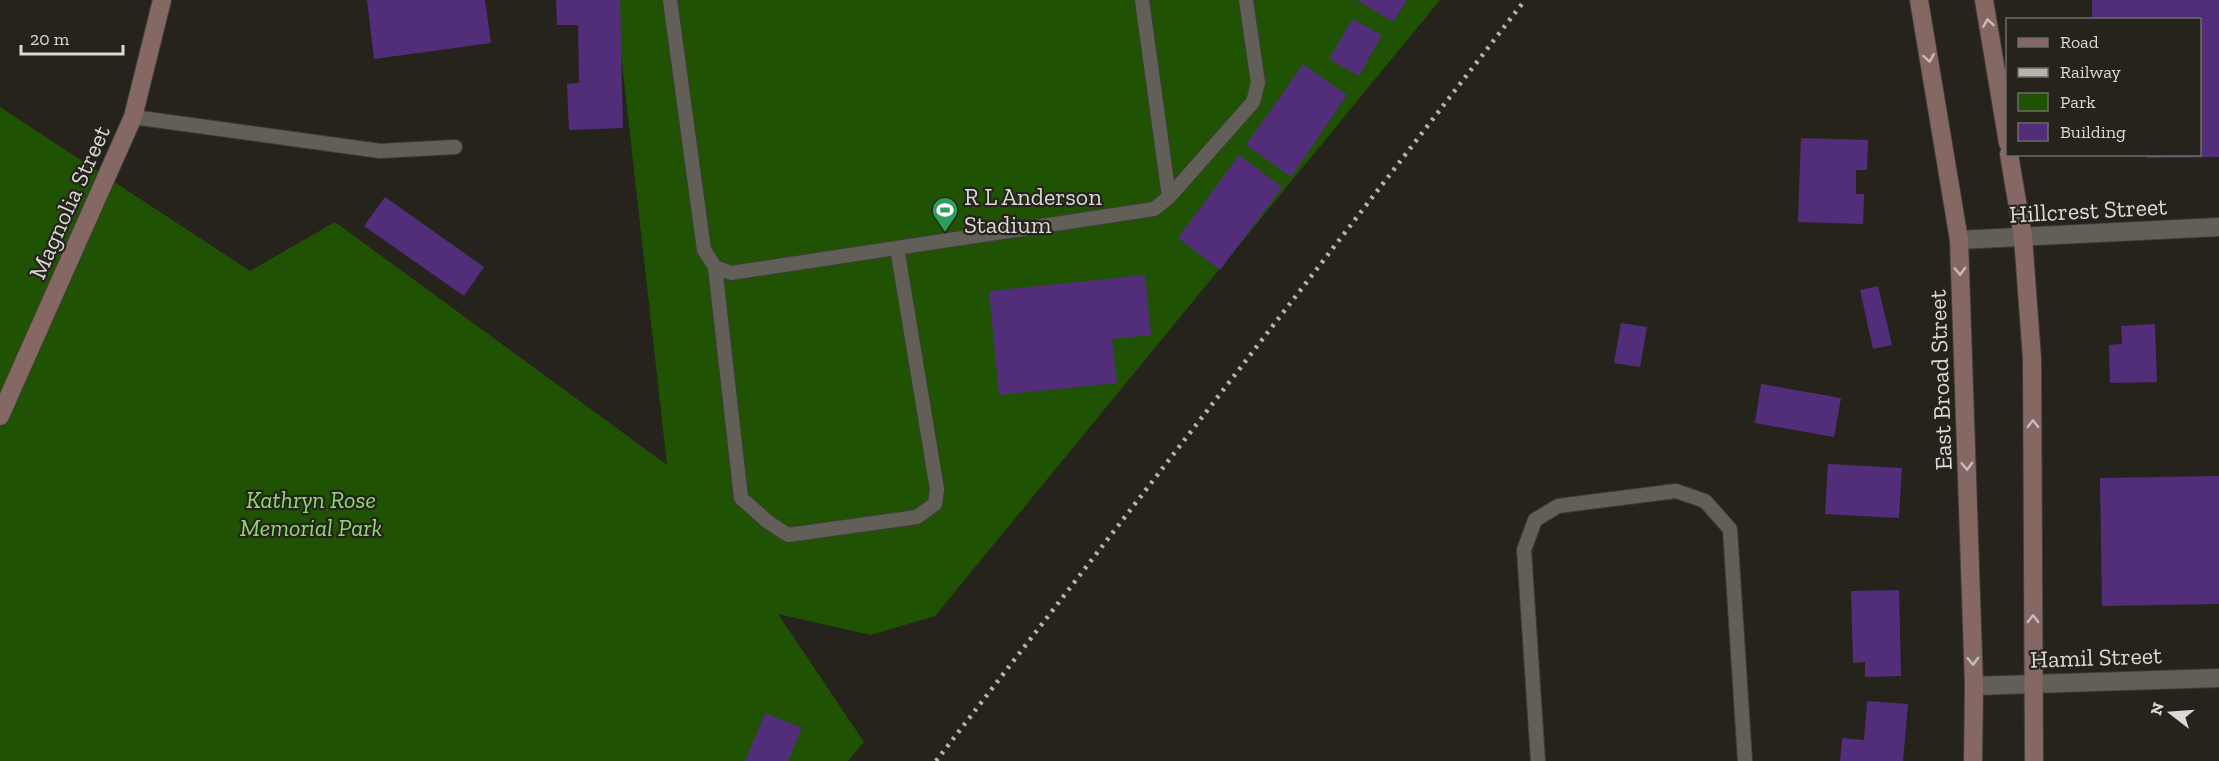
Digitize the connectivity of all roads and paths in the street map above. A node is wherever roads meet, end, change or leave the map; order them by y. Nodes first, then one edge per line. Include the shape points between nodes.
1 (162, 0) edge
2 (670, 0) edge
3 (1142, 0) edge
4 (1246, 0) edge
5 (1919, 0) edge
6 (1984, 0) edge
7 (133, 117) junction
8 (2006, 137) edge
9 (455, 147) dead end
10 (2009, 156) edge
11 (1169, 197) junction
12 (2219, 227) edge
13 (2023, 237) junction
14 (1959, 240) junction
15 (897, 248) junction
16 (715, 267) junction
17 (0, 416) edge
18 (2219, 678) edge
19 (2033, 683) junction
20 (1974, 686) junction
21 (1538, 761) edge
22 (1745, 761) edge
23 (1973, 761) edge
24 (2034, 761) edge

1 - 7 main road, Magnolia Street
2 - 16 lane via 704,250
3 - 11 lane
4 - 11 lane via 1258,83 1253,102
5 -> 14 main road, East Broad Street
8 -> 6 main road
7 - 9 lane via 380,151
7 - 17 main road, Magnolia Street
10 - 13 main road
11 - 15 lane via 1154,209
12 - 13 street, Hillcrest Street
13 - 14 street, Hillcrest Street
19 -> 13 main road via 2032,359
14 -> 20 main road, East Broad Street
15 - 16 lane via 731,273
15 - 16 lane via 937,489 935,504 917,517 788,535 741,498
18 - 19 street, Hamil Street
19 - 20 street, Hamil Street
19 - 24 main road
20 - 23 main road, East Broad Street
21 - 22 lane via 1524,550 1535,520 1558,506 1676,492 1705,501 1730,529

